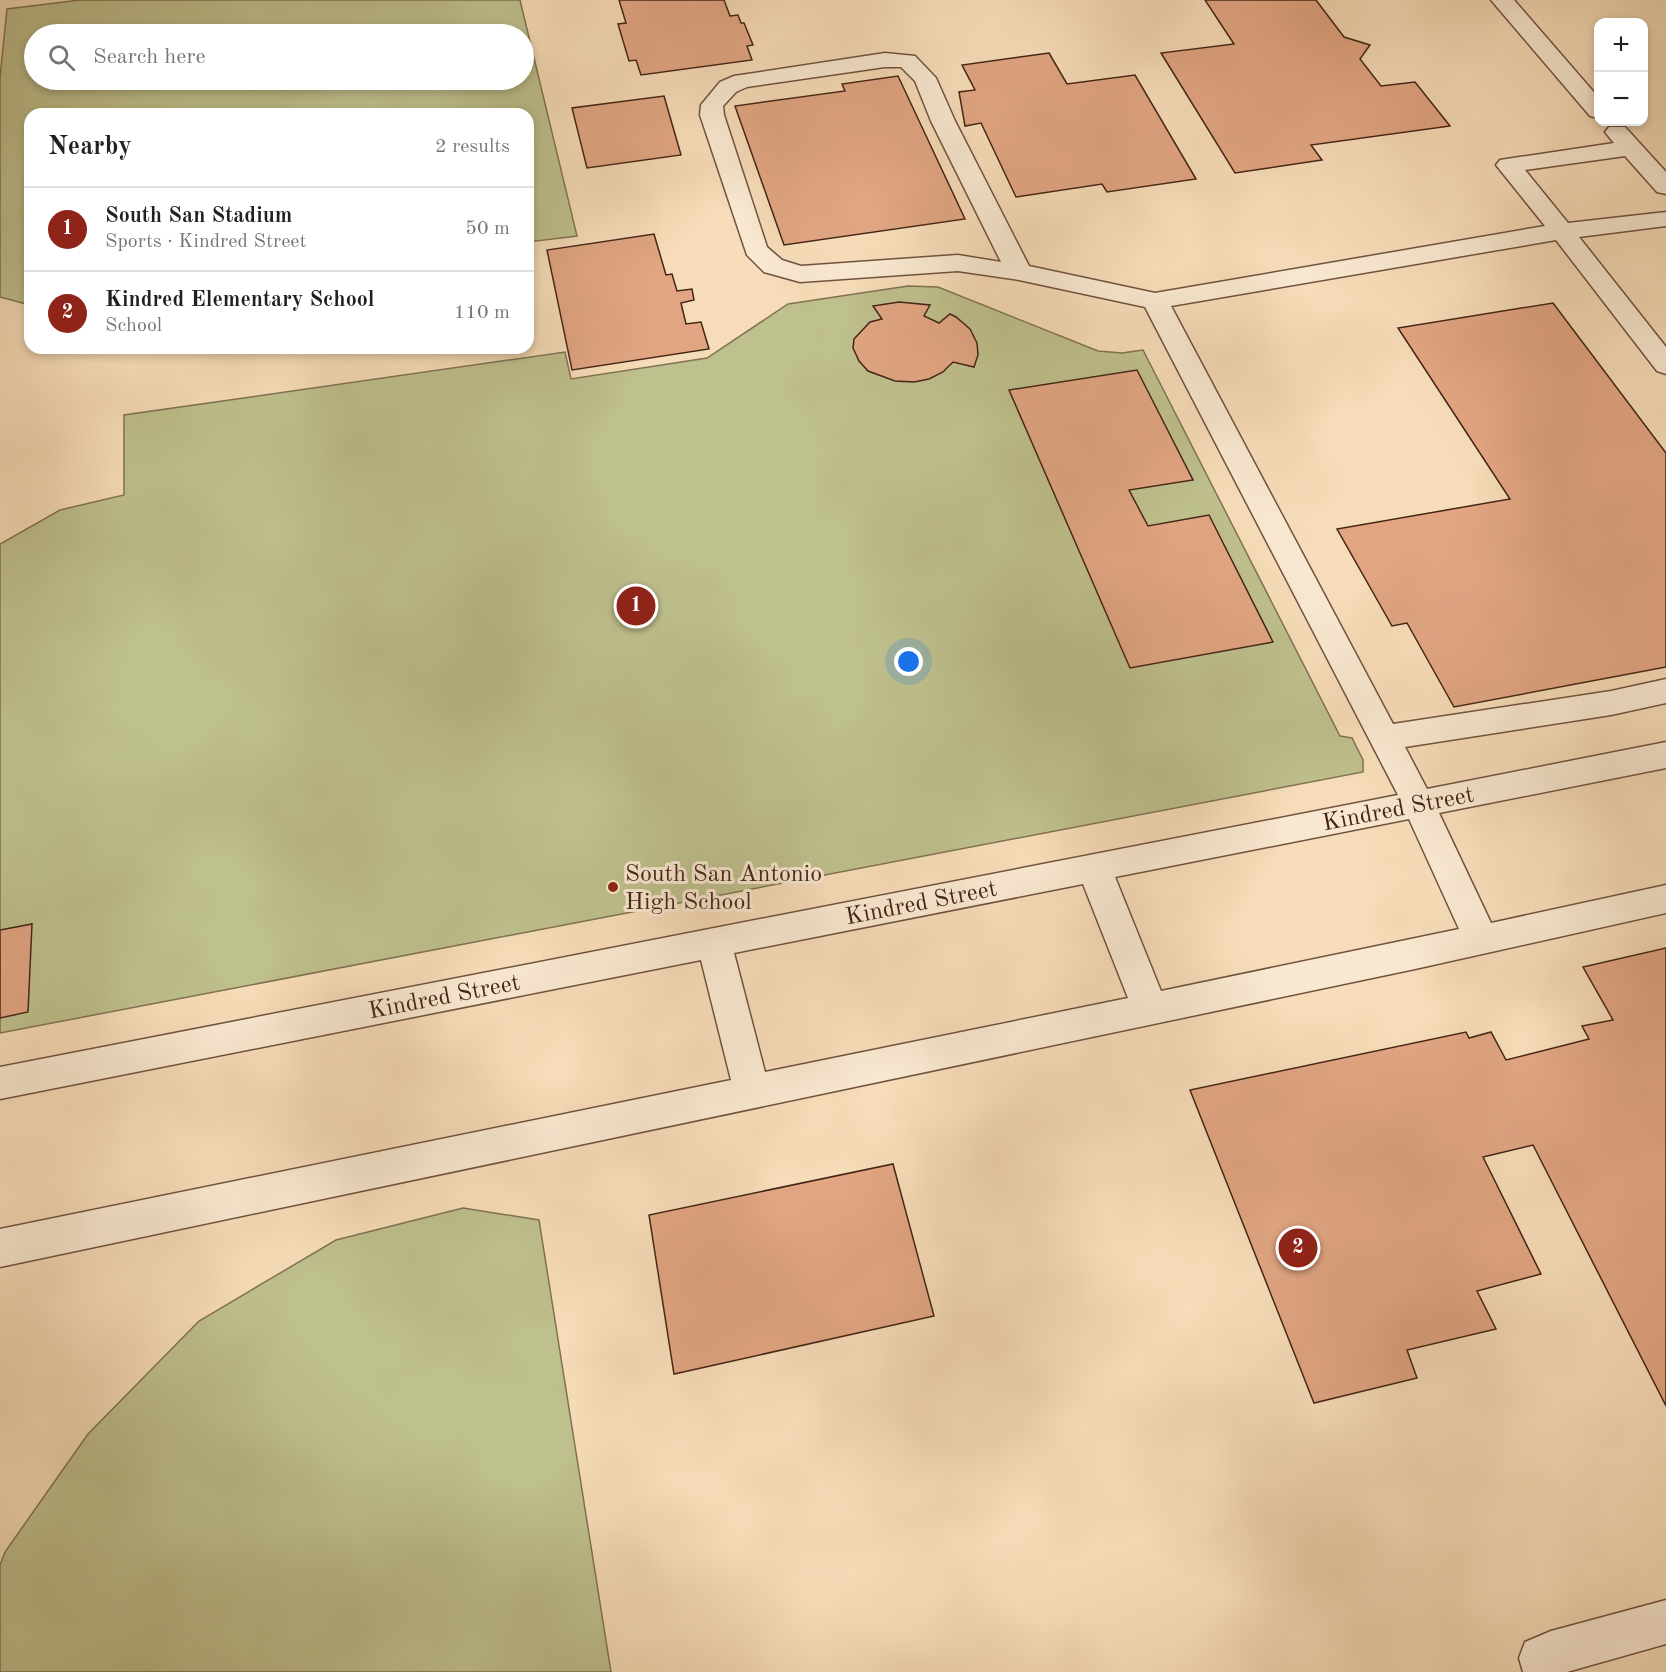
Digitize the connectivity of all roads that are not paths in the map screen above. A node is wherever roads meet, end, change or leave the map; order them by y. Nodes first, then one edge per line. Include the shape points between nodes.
1 (1502, 0) edge
2 (1594, 105) edge
3 (1612, 126) edge
4 (1631, 148) junction
5 (1666, 187) edge
6 (1666, 219) edge
7 (1562, 231) junction
8 (1019, 272) junction
9 (1155, 301) junction
10 (1666, 366) edge
11 (1666, 691) edge
12 (1384, 738) junction
13 (1666, 756) edge
14 (1419, 804) junction
15 (1094, 868) junction
16 (1666, 899) edge
17 (1481, 939) junction
18 (714, 943) junction
19 (1150, 1009) junction
20 (0, 1083) edge
21 (752, 1092) junction
22 (0, 1248) edge
23 (1666, 1622) edge
24 (1545, 1672) edge

1 - 2 street
3 - 4 street
4 - 5 street
4 - 7 street via 1508,165
6 - 7 street
7 - 9 street
7 - 10 street
8 - 8 street via 958,263 821,275 773,266 756,250 712,105 728,87 742,81 885,60 907,61 925,78
8 - 9 street
9 - 12 street
11 - 12 street
12 - 14 street
13 - 14 street, Kindred Street
14 - 15 street, Kindred Street
14 - 17 street
15 - 18 street, Kindred Street
15 - 19 street
16 - 17 street
17 - 19 street
18 - 20 street, Kindred Street
18 - 21 street
19 - 21 street
21 - 22 street
23 - 24 street via 1551,1653 1541,1658

